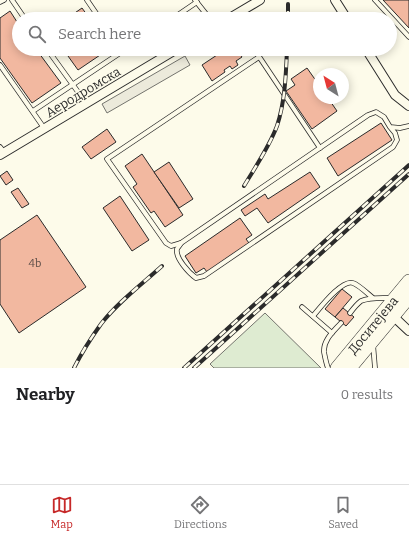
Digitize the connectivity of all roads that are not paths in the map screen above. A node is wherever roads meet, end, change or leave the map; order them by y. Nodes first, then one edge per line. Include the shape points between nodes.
1 (4, 0) edge
2 (12, 0) edge
3 (87, 0) edge
4 (260, 0) edge
5 (335, 0) edge
6 (375, 0) edge
7 (196, 1) edge
8 (0, 2) edge
9 (20, 12) edge
10 (95, 12) edge
11 (181, 12) edge
12 (205, 12) edge
13 (241, 12) edge
14 (343, 12) edge
15 (386, 12) edge
16 (397, 24) edge
17 (409, 37) edge
18 (52, 56) edge
19 (114, 56) edge
20 (165, 56) edge
21 (370, 56) edge
22 (259, 57) joint
23 (0, 65) edge
24 (73, 85) junction
25 (86, 103) junction
26 (409, 106) edge
27 (33, 112) junction
28 (409, 126) edge
29 (390, 127) junction
30 (44, 128) junction
31 (320, 148) junction
32 (1, 151) edge
33 (181, 243) junction
34 (409, 281) edge
35 (409, 297) edge
36 (373, 298) junction
37 (395, 298) junction
38 (302, 307) dead end
39 (350, 313) dead end
40 (313, 316) junction
41 (393, 316) junction
42 (341, 322) dead end
43 (409, 331) edge
44 (332, 333) junction
45 (373, 340) junction
46 (328, 368) edge
47 (337, 368) edge
48 (350, 368) edge
49 (375, 368) edge

1 - 8 lane
2 - 9 lane
3 - 10 lane
4 - 13 street
5 - 14 street
6 - 15 lane
7 - 11 lane
7 - 12 lane
16 - 17 lane
18 - 24 lane
19 - 24 lane
20 - 25 street, Аеродромска
21 - 26 street via 395,95
22 - 31 lane
22 - 33 lane via 108,159 166,243 171,246
23 - 27 lane
24 - 25 lane
24 - 27 lane
25 - 30 street, Аеродромска
27 - 30 lane
28 - 29 lane
29 - 31 lane via 384,117 376,112
29 - 33 lane via 397,140 393,147 204,276 196,278 189,274 178,257 177,249
30 - 32 street, Аеродромска
31 - 33 lane
34 - 37 main road, Доситејева
35 - 41 main road, Доситејева
36 - 37 lane
36 - 39 lane via 360,302
36 - 40 lane via 349,282 339,288
37 - 47 main road, Доситејева
38 - 40 lane
40 - 44 lane
41 - 43 street
41 - 45 main road, Доситејева
42 - 44 lane
44 - 46 lane via 324,345
45 - 48 main road, Доситејева
45 - 49 lane

